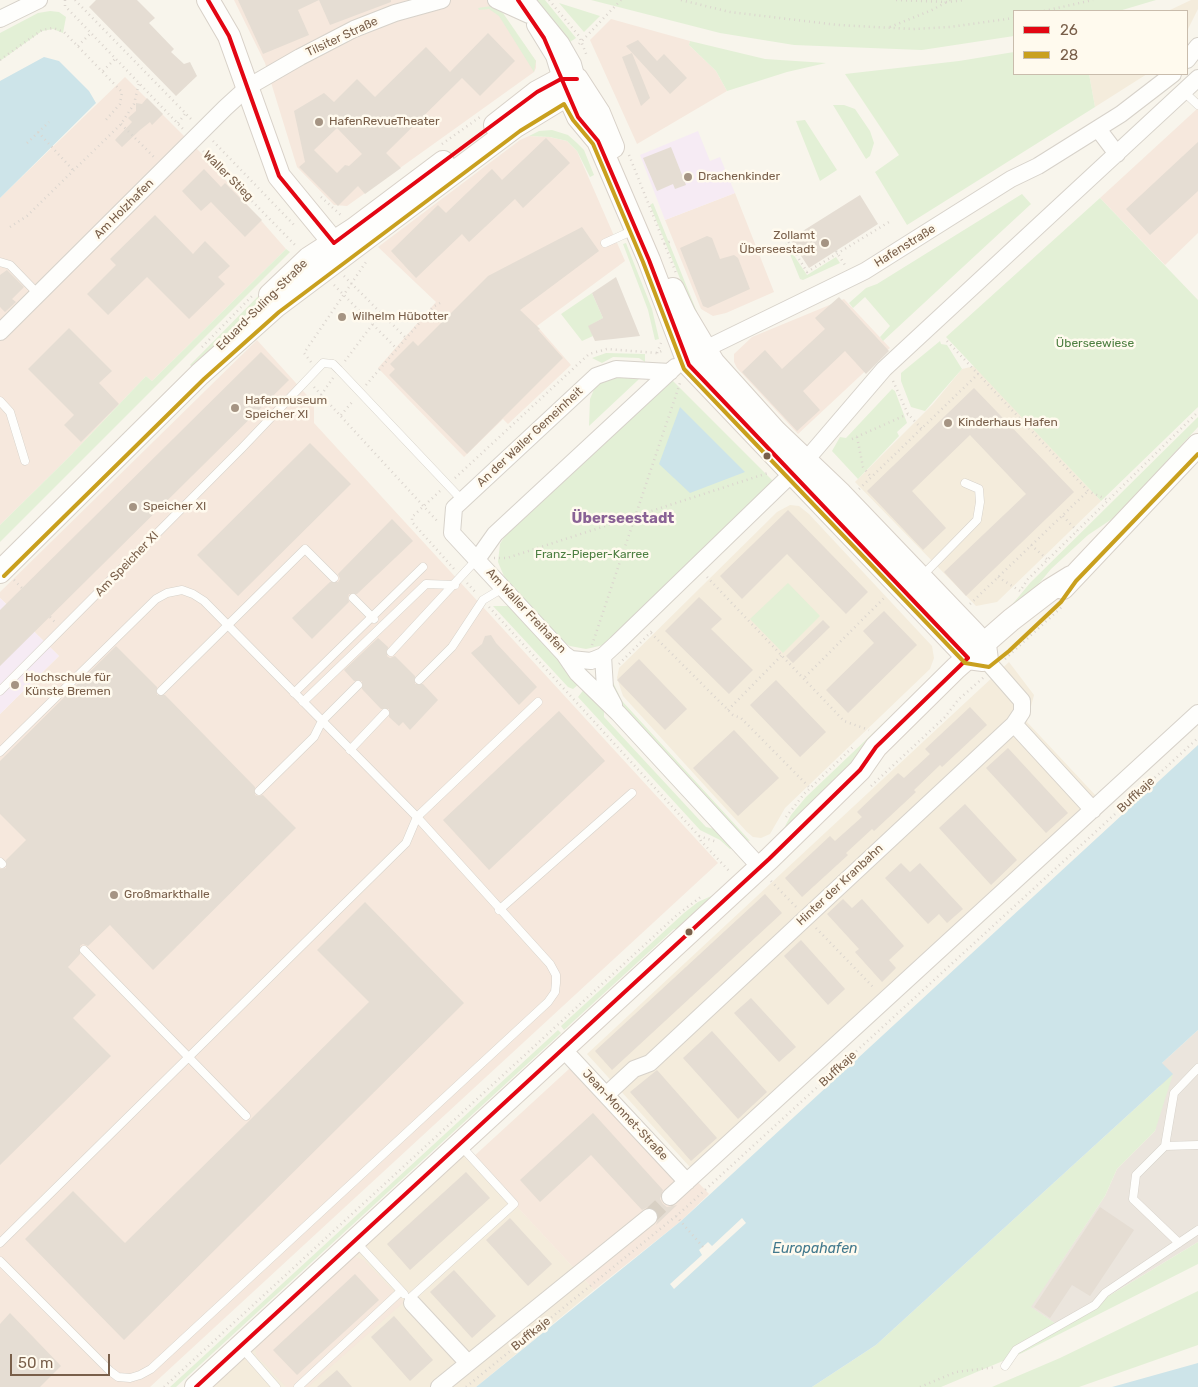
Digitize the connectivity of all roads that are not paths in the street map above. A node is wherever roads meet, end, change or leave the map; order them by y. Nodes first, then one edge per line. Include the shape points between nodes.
1 (39, 0) edge
2 (208, 0) edge
3 (442, 0) edge
4 (496, 0) edge
5 (518, 0) edge
6 (528, 8) edge
7 (0, 18) edge
8 (1198, 46) edge
9 (1188, 59) edge
10 (1172, 75) edge
11 (1198, 78) edge
12 (568, 84) junction
13 (248, 87) junction
14 (1184, 92) junction
15 (1198, 105) edge
16 (1098, 129) junction
17 (1117, 154) junction
18 (641, 227) junction
19 (604, 243) dead end
20 (326, 257) junction
21 (0, 262) edge
22 (38, 294) junction
23 (0, 332) edge
24 (685, 366) junction
25 (0, 401) edge
26 (1198, 445) edge
27 (25, 461) dead end
28 (789, 469) junction
29 (965, 483) dead end
30 (462, 500) junction
31 (478, 558) junction
32 (423, 567) dead end
33 (8, 576) edge
34 (334, 578) dead end
35 (920, 578) junction
36 (455, 586) junction
37 (503, 588) junction
38 (353, 598) dead end
39 (372, 617) junction
40 (228, 625) junction
41 (381, 626) junction
42 (391, 652) dead end
43 (564, 654) junction
44 (597, 658) junction
45 (983, 658) junction
46 (419, 680) dead end
47 (358, 685) dead end
48 (0, 691) edge
49 (160, 691) dead end
50 (294, 693) junction
51 (303, 702) junction
52 (538, 702) dead end
53 (386, 713) dead end
54 (618, 714) junction
55 (1198, 714) edge
56 (322, 721) junction
57 (1014, 724) junction
58 (350, 750) junction
59 (0, 752) edge
60 (259, 791) dead end
61 (632, 793) dead end
62 (1093, 810) junction
63 (417, 817) junction
64 (761, 868) junction
65 (500, 910) junction
66 (84, 950) dead end
67 (563, 1049) junction
68 (189, 1058) junction
69 (1198, 1068) edge
70 (606, 1095) junction
71 (246, 1116) dead end
72 (460, 1144) junction
73 (1198, 1145) edge
74 (1165, 1146) junction
75 (688, 1182) junction
76 (670, 1197) tunnel mouth
77 (649, 1217) tunnel mouth
78 (1198, 1230) edge
79 (354, 1241) junction
80 (1179, 1243) junction
81 (0, 1244) edge
82 (0, 1261) edge
83 (407, 1298) junction
84 (240, 1347) junction
85 (468, 1363) junction
86 (1005, 1366) road end
87 (130, 1378) junction
88 (132, 1387) edge
89 (196, 1387) edge
90 (276, 1387) edge
91 (298, 1387) edge
92 (439, 1387) edge

1 - 7 street
2 - 13 street via 229,36
3 - 13 street, Tilsiter Straße via 396,13 354,30
4 - 6 street
5 - 6 street
6 - 12 street
8 - 9 street
10 - 16 street, Hafenstraße via 1131,108
11 - 14 street
12 - 18 street via 578,117 598,141
12 - 20 street, Eduard-Suling-Straße via 516,126
13 - 20 street via 279,176
13 - 22 street, Am Holzhafen
14 - 15 lane
14 - 17 street
16 - 17 street
16 - 24 street, Hafenstraße via 1011,179 865,271 800,302
17 - 28 street via 884,369
18 - 19 lane
18 - 24 street via 685,315
20 - 33 street, Eduard-Suling-Straße via 200,374
21 - 22 lane via 10,265
22 - 23 street, Am Holzhafen
24 - 28 street via 713,362 776,432
24 - 30 street, An der Waller Gemeinheit via 616,369 596,376
24 - 31 street, Am Waller Freihafen via 495,534
25 - 27 lane via 10,412
26 - 45 street via 1072,577 1056,598
28 - 35 street via 847,501
28 - 44 street
28 - 45 street
29 - 35 lane via 979,489 977,520
30 - 31 street, An der Waller Gemeinheit via 454,508 452,533
30 - 48 lane, Am Speicher XI via 333,364 323,362
31 - 36 lane
31 - 37 street, Am Waller Freihafen
32 - 39 lane
34 - 40 lane via 305,549
35 - 45 street
36 - 41 lane via 426,584
36 - 42 lane
37 - 43 street, Am Waller Freihafen
37 - 46 lane via 482,600 452,647
38 - 39 lane
39 - 41 lane
39 - 50 lane
40 - 49 lane
40 - 50 lane
40 - 59 lane via 204,601 182,590 156,599
41 - 51 lane
43 - 44 street, Am Waller Freihafen via 571,659
43 - 54 street via 577,673
44 - 54 street
45 - 57 street, Hinter der Kranbahn via 1022,702 1022,712
45 - 64 street via 886,752 860,770
47 - 56 lane
50 - 51 lane
51 - 56 lane
52 - 63 lane
53 - 58 lane
54 - 64 street
55 - 62 street, Buffkaje
56 - 58 lane
56 - 60 lane via 314,737
57 - 62 street
57 - 70 street, Hinter der Kranbahn via 650,1063 634,1069
58 - 63 lane
61 - 65 lane
62 - 75 street, Buffkaje
63 - 65 lane
63 - 68 lane via 406,843
64 - 67 street
65 - 87 lane via 550,964 556,975 555,992 548,1002 150,1369
66 - 68 lane
67 - 70 street, Jean-Monnet-Straße
67 - 72 street
68 - 71 lane
68 - 81 lane
69 - 74 lane via 1174,1093
70 - 75 street, Jean-Monnet-Straße
72 - 79 street
72 - 83 lane via 514,1204
73 - 74 lane
74 - 80 lane via 1136,1175 1133,1199
75 - 76 street, Buffkaje
77 - 85 street, Buffkaje
78 - 80 lane
79 - 83 lane
79 - 84 street
80 - 86 lane via 1105,1293 1095,1305 1016,1350
82 - 87 lane via 110,1371 118,1377
83 - 85 street
83 - 91 lane
84 - 89 street
84 - 90 lane
85 - 92 street, Buffkaje
87 - 88 lane

